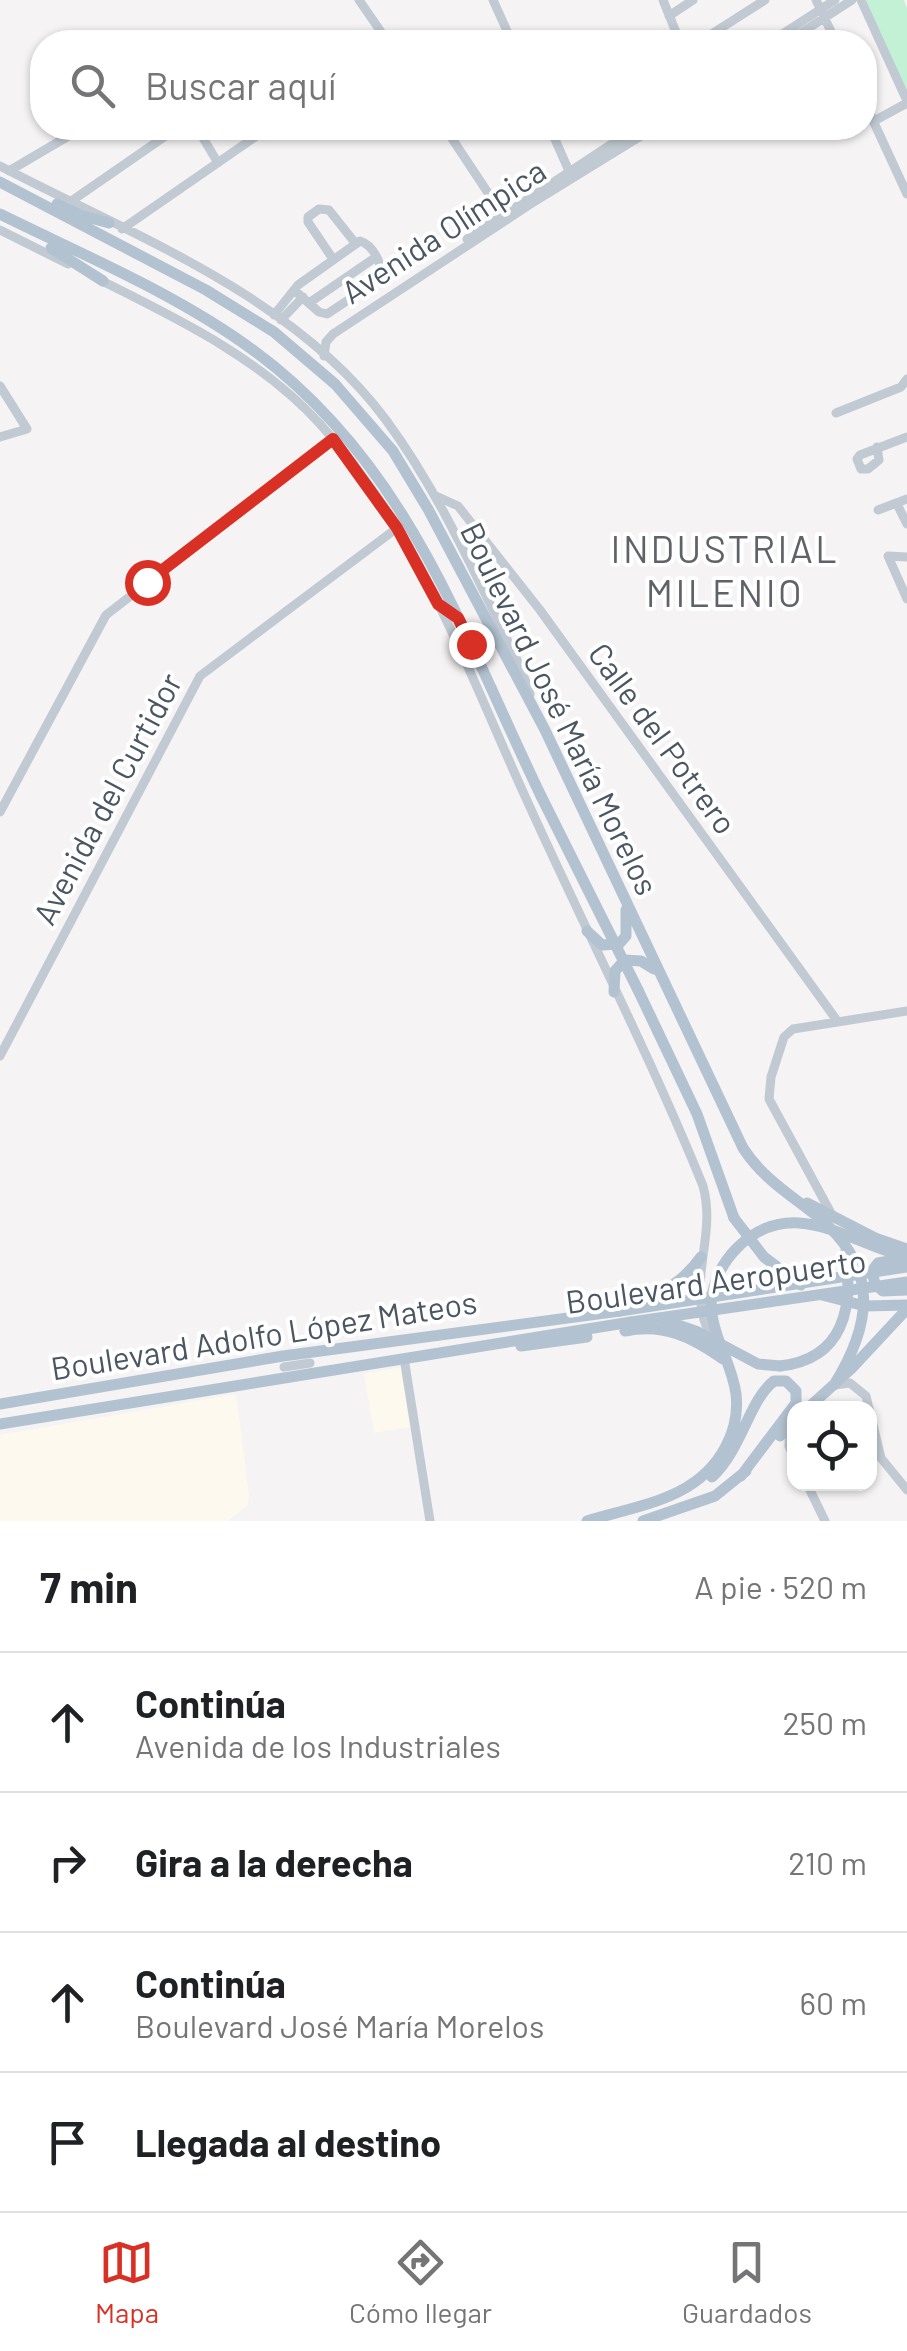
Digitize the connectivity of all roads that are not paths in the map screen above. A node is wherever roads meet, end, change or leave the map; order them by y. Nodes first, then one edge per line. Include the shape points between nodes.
1 (360, 0) edge
2 (493, 0) edge
3 (662, 0) edge
4 (693, 0) edge
5 (765, 0) edge
6 (835, 0) edge
7 (852, 0) edge
8 (861, 0) edge
9 (820, 9) edge
10 (669, 16) junction
11 (380, 30) edge
12 (507, 30) edge
13 (675, 30) edge
14 (718, 30) edge
15 (788, 30) edge
16 (799, 30) edge
17 (875, 30) edge
18 (877, 35) edge
19 (907, 102) edge
20 (877, 119) edge
21 (877, 128) edge
22 (62, 140) edge
23 (160, 140) edge
24 (204, 140) edge
25 (250, 140) edge
26 (453, 140) edge
27 (555, 140) edge
28 (619, 140) edge
29 (632, 140) edge
30 (218, 162) junction
31 (570, 174) junction
32 (2, 175) edge
33 (907, 194) edge
34 (70, 202) junction
35 (0, 216) edge
36 (504, 218) junction
37 (110, 223) junction
38 (122, 229) junction
39 (0, 230) edge
40 (356, 244) junction
41 (376, 258) junction
42 (333, 259) junction
43 (102, 281) junction
44 (294, 290) junction
45 (306, 300) junction
46 (278, 317) junction
47 (310, 341) junction
48 (324, 356) junction
49 (0, 386) edge
50 (905, 386) edge
51 (836, 413) dead end
52 (907, 436) edge
53 (0, 437) edge
54 (333, 439) junction
55 (877, 447) dead end
56 (436, 496) junction
57 (902, 501) edge
58 (878, 510) dead end
59 (907, 524) edge
60 (397, 528) junction
61 (907, 557) edge
62 (907, 599) edge
63 (438, 604) junction
64 (458, 618) junction
65 (471, 644) junction
66 (473, 673) junction
67 (534, 710) junction
68 (0, 812) edge
69 (625, 903) junction
70 (587, 931) junction
71 (657, 972) junction
72 (614, 992) junction
73 (907, 1010) edge
74 (838, 1022) junction
75 (0, 1056) edge
76 (793, 1198) junction
77 (832, 1215) junction
78 (844, 1247) junction
79 (907, 1249) edge
80 (701, 1257) junction
81 (907, 1258) edge
82 (907, 1267) edge
83 (907, 1282) edge
84 (907, 1290) edge
85 (664, 1293) junction
86 (907, 1307) edge
87 (657, 1318) junction
88 (536, 1322) joint
89 (637, 1328) junction
90 (431, 1337) junction
91 (533, 1337) joint
92 (437, 1352) junction
93 (404, 1358) junction
94 (725, 1360) junction
95 (310, 1362) dead end
96 (284, 1367) dead end
97 (834, 1385) junction
98 (796, 1401) edge
99 (816, 1401) edge
100 (0, 1404) edge
101 (0, 1424) edge
102 (787, 1425) edge
103 (907, 1490) edge
104 (810, 1491) edge
105 (665, 1499) junction
106 (430, 1521) edge
107 (587, 1521) edge
108 (643, 1521) edge
109 (825, 1521) edge

1 - 11 street
2 - 12 street
3 - 10 street
4 - 10 street
5 - 14 street
6 - 9 street
7 - 9 street
8 - 17 street
9 - 15 street
9 - 16 street
10 - 13 street
18 - 19 street
19 - 20 street
21 - 33 street
22 - 32 street
23 - 34 street
24 - 30 street
25 - 30 street
26 - 36 street
27 - 31 street
28 - 31 street, Avenida Olímpica
29 - 31 street, Avenida Olímpica
30 - 38 street
31 - 36 street, Avenida Olímpica
32 - 34 street
32 - 37 main road
32 - 67 main road, Boulevard José María Morelos via 247,313 325,374 410,478
34 - 37 street
35 - 43 main road
35 - 64 main road, Boulevard José María Morelos via 207,319 294,382 378,474
36 - 47 street, Avenida Olímpica
36 - 48 street, Avenida Olímpica via 333,334
37 - 38 street
38 - 46 street
39 - 43 street
40 - 41 street via 366,243
40 - 42 street
40 - 42 street via 327,208 314,212 308,222
41 - 45 street
41 - 45 street via 382,275 327,314
42 - 44 street
43 - 54 street via 222,345 278,385
44 - 45 street
44 - 46 street
45 - 46 street
46 - 47 street
47 - 48 street
48 - 56 street via 385,418
49 - 53 street via 27,429
50 - 51 street
52 - 55 street
54 - 60 street
54 - 68 street via 106,615
56 - 67 street via 521,668
56 - 74 street, Calle del Potrero via 458,506 540,610
57 - 58 street
57 - 59 street
60 - 63 street
60 - 75 street, Avenida del Curtidor via 200,676
61 - 62 street via 888,556
63 - 64 main road
63 - 66 street
64 - 65 main road, Boulevard José María Morelos
65 - 66 main road
65 - 86 main road, Boulevard José María Morelos, bridge via 698,1114 743,1232 774,1266 816,1293 865,1306
66 - 70 street
67 - 69 main road, Boulevard José María Morelos
69 - 70 main road via 623,942 602,945
69 - 71 main road, Boulevard José María Morelos
70 - 72 street
71 - 72 main road via 626,960 615,971
71 - 76 main road, Boulevard José María Morelos via 743,1148
72 - 80 street via 703,1186 708,1219
73 - 74 street
74 - 77 street via 786,1032 769,1086 772,1108
76 - 77 main road
76 - 78 main road, Boulevard José María Morelos
77 - 79 main road
78 - 87 main road, bridge via 850,1288 843,1321 812,1357 758,1364
78 - 97 main road via 858,1270 865,1303 855,1348
80 - 85 main road
80 - 94 street via 702,1314
81 - 84 main road via 878,1263 872,1271 883,1291
81 - 94 main road, bridge via 827,1227 782,1224 756,1234 730,1257 714,1284 714,1334
82 - 88 main road, Boulevard Aeropuerto, bridge
83 - 87 main road, Boulevard Aeropuerto, bridge
85 - 89 main road via 680,1300 682,1313
85 - 90 main road
86 - 97 main road
87 - 91 main road, Boulevard Aeropuerto, bridge
88 - 90 main road, Boulevard Adolfo López Mateos
89 - 92 main road
89 - 94 main road via 682,1334
90 - 100 main road, Boulevard Adolfo López Mateos
91 - 92 main road, Boulevard Adolfo López Mateos
92 - 93 main road, Boulevard Adolfo López Mateos
93 - 101 main road, Boulevard Adolfo López Mateos
93 - 106 street
94 - 105 main road via 736,1397 727,1444 702,1478
95 - 96 street
97 - 99 main road
97 - 103 street via 850,1383 866,1396 881,1458
98 - 105 main road via 792,1386 769,1384 717,1472
102 - 108 main road via 741,1476 704,1501
104 - 109 street
105 - 107 main road

